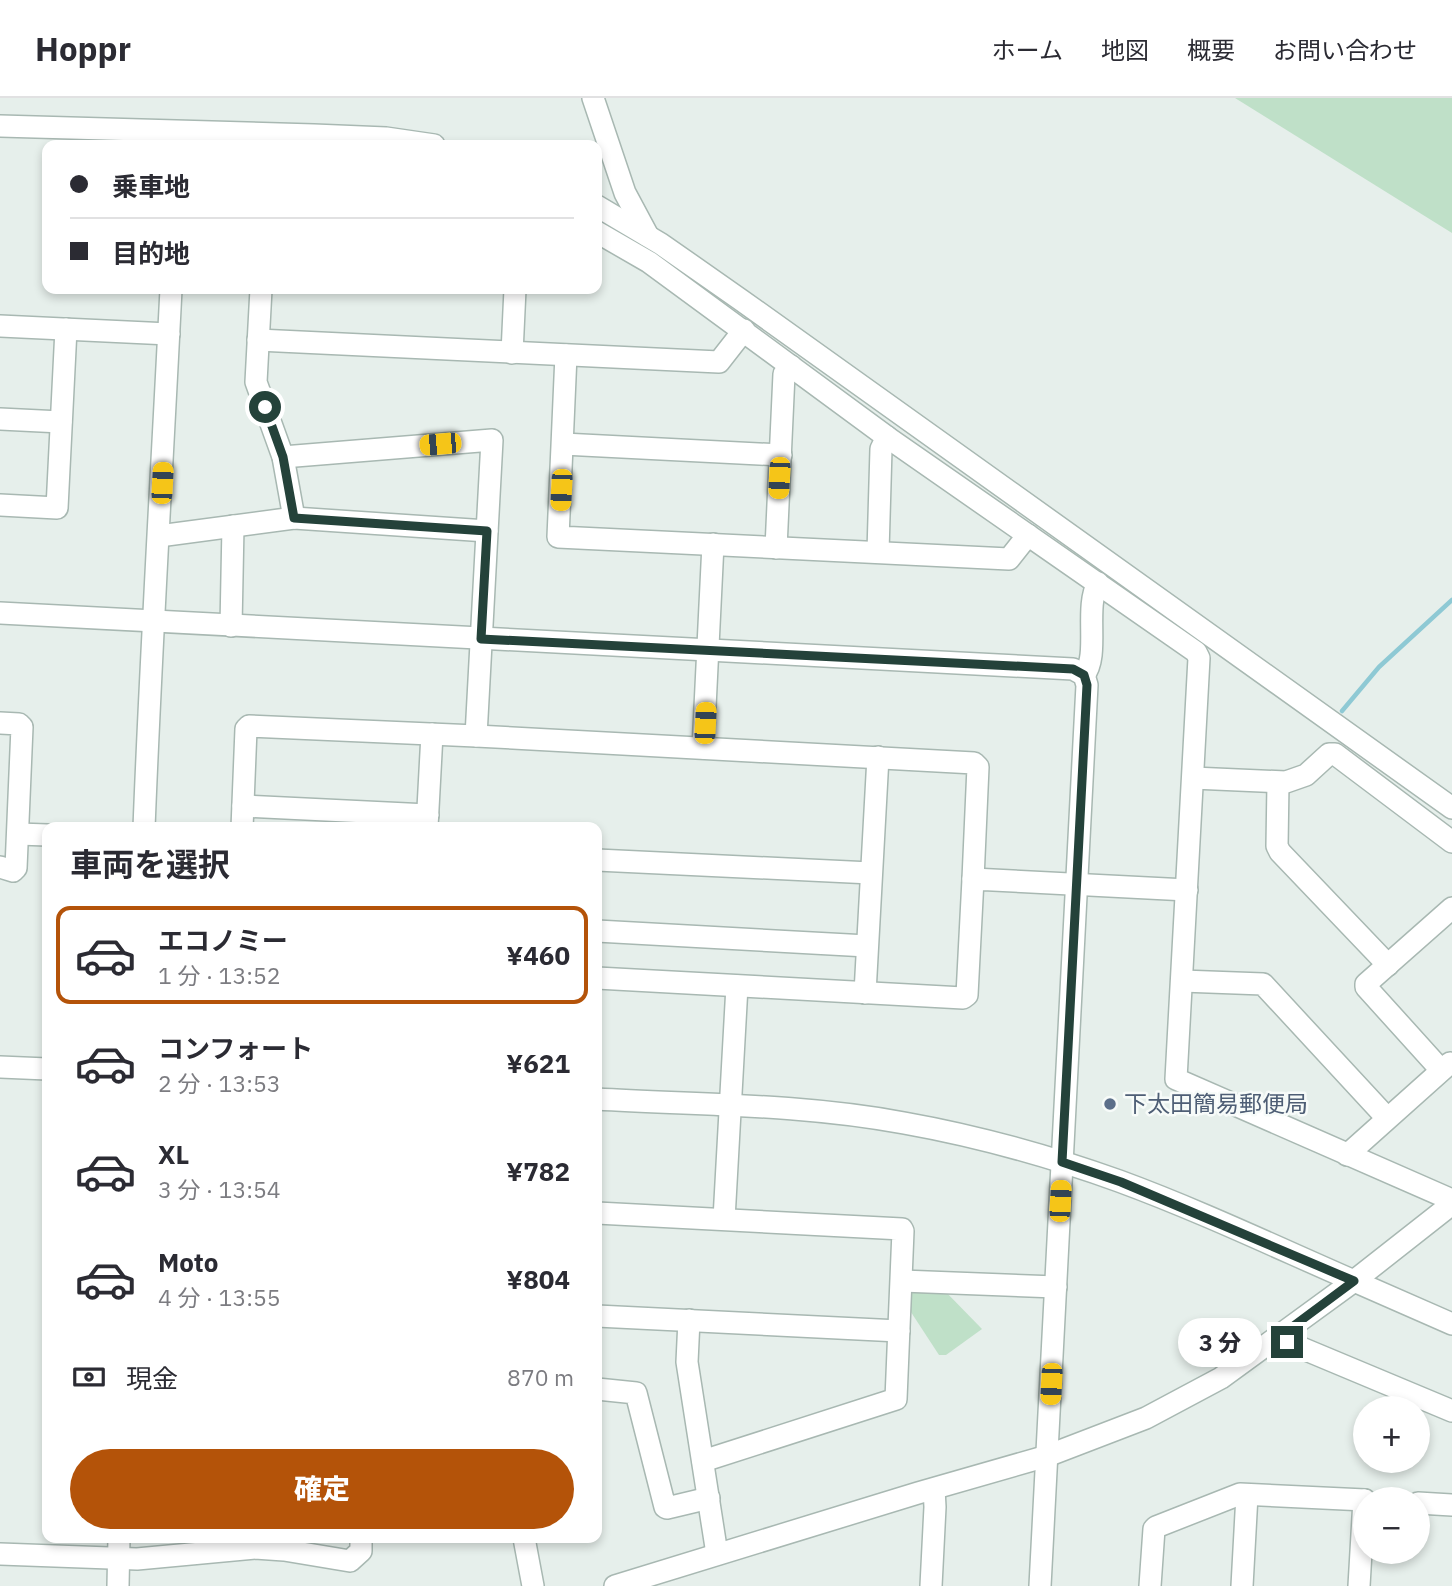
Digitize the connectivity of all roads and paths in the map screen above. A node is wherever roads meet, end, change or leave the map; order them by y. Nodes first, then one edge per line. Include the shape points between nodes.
1 (593, 98) edge
2 (0, 126) edge
3 (23, 127) junction
4 (400, 140) edge
5 (0, 141) edge
6 (602, 209) edge
7 (602, 235) edge
8 (648, 236) junction
9 (171, 294) edge
10 (261, 294) edge
11 (514, 294) edge
12 (0, 326) edge
13 (66, 329) junction
14 (744, 330) junction
15 (169, 334) junction
16 (258, 340) junction
17 (512, 353) junction
18 (566, 355) junction
19 (791, 366) junction
20 (0, 419) edge
21 (61, 422) junction
22 (887, 437) junction
23 (563, 444) junction
24 (781, 455) junction
25 (283, 457) junction
26 (0, 505) edge
27 (294, 518) junction
28 (233, 526) junction
29 (487, 531) junction
30 (1028, 535) junction
31 (159, 536) junction
32 (713, 544) junction
33 (776, 548) junction
34 (878, 552) junction
35 (1098, 583) junction
36 (0, 613) edge
37 (152, 622) junction
38 (231, 626) junction
39 (481, 639) junction
40 (708, 650) junction
41 (1084, 675) junction
42 (0, 723) edge
43 (432, 734) junction
44 (476, 736) junction
45 (703, 748) junction
46 (878, 757) junction
47 (1193, 778) junction
48 (1278, 783) junction
49 (243, 806) junction
50 (1452, 808) edge
51 (341, 819) edge
52 (427, 821) edge
53 (144, 822) edge
54 (242, 822) edge
55 (18, 834) junction
56 (42, 835) edge
57 (1452, 842) edge
58 (602, 860) edge
59 (0, 867) edge
60 (872, 873) junction
61 (973, 880) junction
62 (1076, 885) junction
63 (1186, 890) junction
64 (1452, 908) edge
65 (602, 931) edge
66 (867, 946) junction
67 (1388, 965) junction
68 (602, 978) edge
69 (1182, 981) junction
70 (737, 986) junction
71 (864, 993) junction
72 (1447, 1066) edge
73 (0, 1067) edge
74 (42, 1069) edge
75 (602, 1099) edge
76 (731, 1107) junction
77 (1387, 1118) junction
78 (1347, 1155) junction
79 (1062, 1162) junction
80 (1452, 1202) edge
81 (602, 1213) edge
82 (724, 1219) junction
83 (902, 1280) junction
84 (1354, 1281) junction
85 (1056, 1287) junction
86 (602, 1316) edge
87 (689, 1320) junction
88 (1452, 1324) edge
89 (899, 1331) junction
90 (1280, 1336) junction
91 (602, 1390) edge
92 (1452, 1411) edge
93 (1047, 1456) junction
94 (703, 1461) junction
95 (934, 1489) junction
96 (1247, 1495) junction
97 (709, 1498) junction
98 (1353, 1500) edge
99 (1430, 1503) edge
100 (1452, 1504) edge
101 (256, 1543) edge
102 (361, 1543) edge
103 (525, 1543) edge
104 (119, 1548) edge
105 (0, 1554) edge
106 (717, 1554) junction
107 (1360, 1564) edge
108 (118, 1586) edge
109 (533, 1586) edge
110 (615, 1586) edge
111 (931, 1586) edge
112 (1040, 1586) edge
113 (1150, 1586) edge
114 (1242, 1586) edge
115 (1359, 1586) edge

1 - 8 street via 619,180
2 - 3 street
3 - 4 street
3 - 5 street via 18,136
6 - 8 street
7 - 14 street
8 - 50 street
9 - 15 street
10 - 16 street
11 - 17 street
12 - 13 street
13 - 15 street
13 - 21 street
14 - 18 street via 719,362
14 - 19 street
15 - 31 street
16 - 17 street
16 - 25 street via 257,382
17 - 18 street
18 - 23 street
19 - 22 street
19 - 24 street via 784,374
20 - 21 street
21 - 26 street via 57,508
22 - 30 street
22 - 34 street via 881,449
23 - 24 street
23 - 32 street via 558,537
24 - 33 street
25 - 27 street
25 - 29 street via 492,440
27 - 28 street
27 - 29 street
28 - 31 street
28 - 38 street
29 - 39 street
30 - 34 street via 1009,559
30 - 35 street
31 - 37 street
32 - 33 street
32 - 40 street
33 - 34 street
35 - 41 street via 1092,593 1090,662
35 - 47 street via 1199,658
36 - 37 street
37 - 38 street
37 - 53 street
38 - 39 street
39 - 40 street
39 - 44 street
40 - 41 street via 1073,669
40 - 45 street
41 - 62 street
42 - 55 street via 22,727
43 - 44 street
43 - 49 street via 249,726
43 - 52 street
44 - 45 street
45 - 46 street
46 - 60 street
46 - 61 street via 974,762 978,767
47 - 48 street
47 - 63 street
48 - 57 street via 1306,775 1329,754 1335,754
48 - 67 street via 1280,852
49 - 51 street
49 - 54 street
51 - 52 street
55 - 56 street
55 - 59 street via 16,868
58 - 60 street
60 - 66 street
61 - 62 street
61 - 71 street via 967,995
62 - 63 street
62 - 79 street
63 - 69 street
64 - 67 street
65 - 66 street
66 - 71 street
67 - 72 street via 1366,987
68 - 70 street
69 - 77 street via 1264,984
69 - 78 street via 1176,1079
70 - 71 street
70 - 76 street
72 - 77 street
73 - 74 street
75 - 76 street
76 - 79 street via 903,1122
76 - 82 street
77 - 78 street
78 - 80 street
79 - 84 street via 1121,1182
79 - 85 street
80 - 84 street
81 - 82 street
82 - 83 street via 902,1229
83 - 85 street
83 - 89 street
84 - 88 street
84 - 90 street
85 - 93 street
86 - 87 street
87 - 89 street
87 - 94 street via 687,1362
89 - 94 street via 894,1402
90 - 92 street
90 - 93 street via 1188,1398
91 - 97 street via 636,1393 665,1507
93 - 95 street
93 - 112 street
94 - 97 street
95 - 106 street
95 - 111 street
96 - 98 street
96 - 113 street via 1156,1527
96 - 114 street
97 - 106 street
99 - 100 street
101 - 102 street via 350,1561 361,1551
101 - 104 street
103 - 109 street
104 - 105 street
104 - 108 street
106 - 110 street
107 - 115 street

